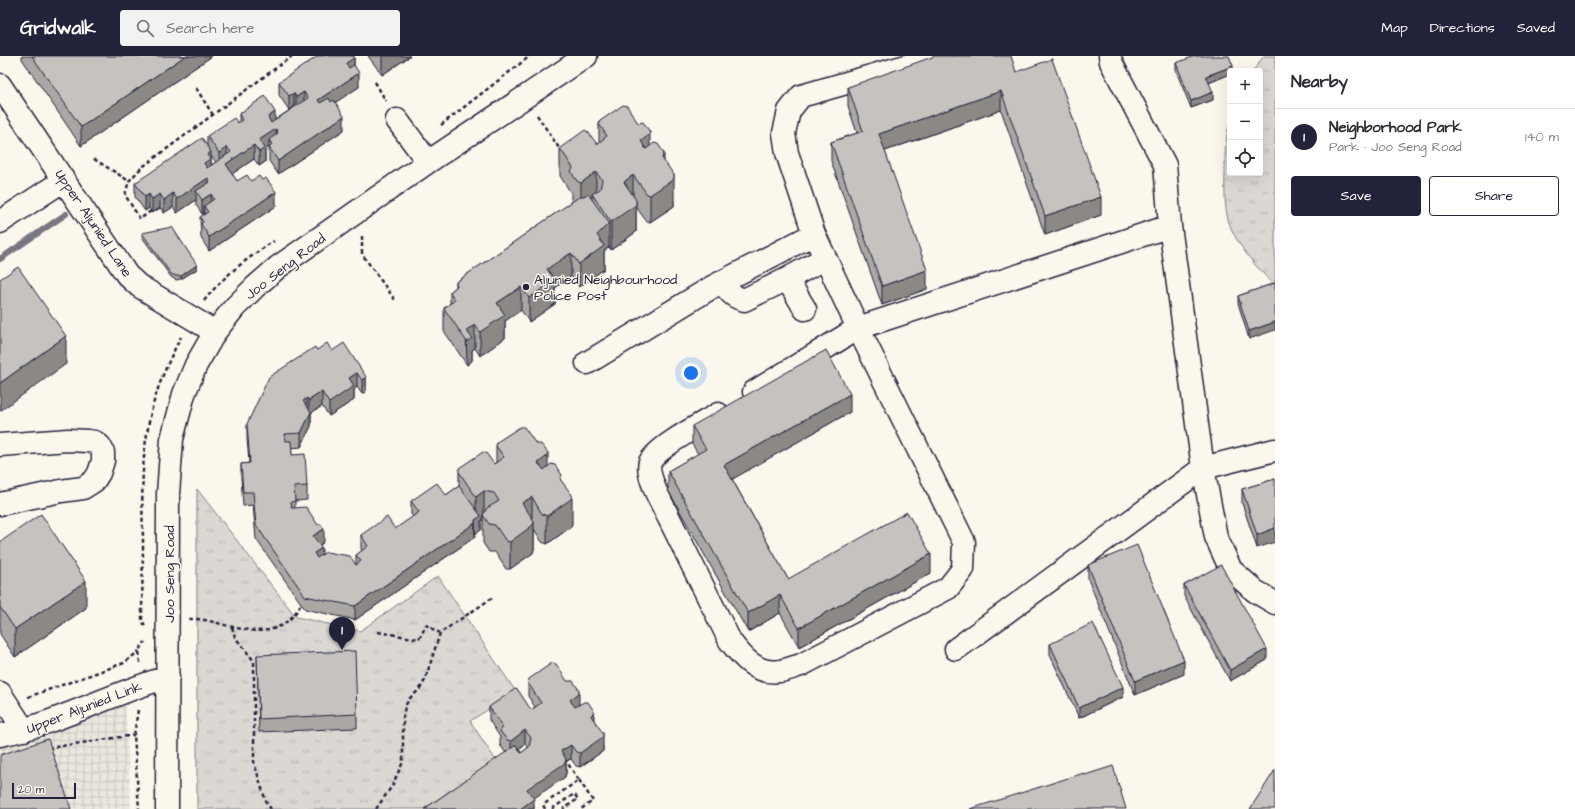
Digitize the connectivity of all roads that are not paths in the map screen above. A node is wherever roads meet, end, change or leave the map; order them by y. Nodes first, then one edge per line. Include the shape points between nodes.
1 (586, 56) edge
2 (941, 56) edge
3 (1110, 56) edge
4 (0, 81) edge
5 (398, 120) dead end
6 (428, 162) junction
7 (64, 180) junction
8 (0, 222) edge
9 (1170, 226) junction
10 (814, 234) junction
11 (825, 258) junction
12 (788, 279) junction
13 (723, 282) junction
14 (805, 309) dead end
15 (858, 328) junction
16 (216, 332) junction
17 (587, 363) dead end
18 (0, 445) edge
19 (1275, 450) edge
20 (1203, 468) junction
21 (0, 504) edge
22 (1275, 603) edge
23 (956, 649) dead end
24 (168, 677) junction
25 (4, 699) edge
26 (24, 730) junction
27 (0, 735) edge
28 (167, 809) edge

1 - 6 street, Joo Seng Road
2 - 10 street via 801,96 789,111 784,133 787,153
3 - 9 street via 1165,165
4 - 7 street, Upper Aljunied Lane
5 - 6 street
6 - 16 street, Joo Seng Road via 278,267 234,308
7 - 8 street
7 - 16 street, Upper Aljunied Lane via 127,276 139,286
9 - 15 street
9 - 20 street
10 - 11 street
10 - 13 street
11 - 12 street
11 - 15 street
12 - 13 street via 744,300 728,292
12 - 14 street
13 - 17 street
15 - 15 street via 964,542 963,569 948,588 801,665 779,672 762,670 744,660 730,641 656,492 650,474 650,463 660,450
16 - 24 street, Joo Seng Road via 196,365 184,394 172,439 168,494
18 - 21 street via 88,441 95,442 103,452 99,473 94,481 84,488
19 - 20 street
20 - 22 street via 1216,537 1231,570 1255,591
20 - 23 street
24 - 26 street, Upper Aljunied Link
24 - 28 street, Joo Seng Road
25 - 26 street
26 - 27 street, Upper Aljunied Link

